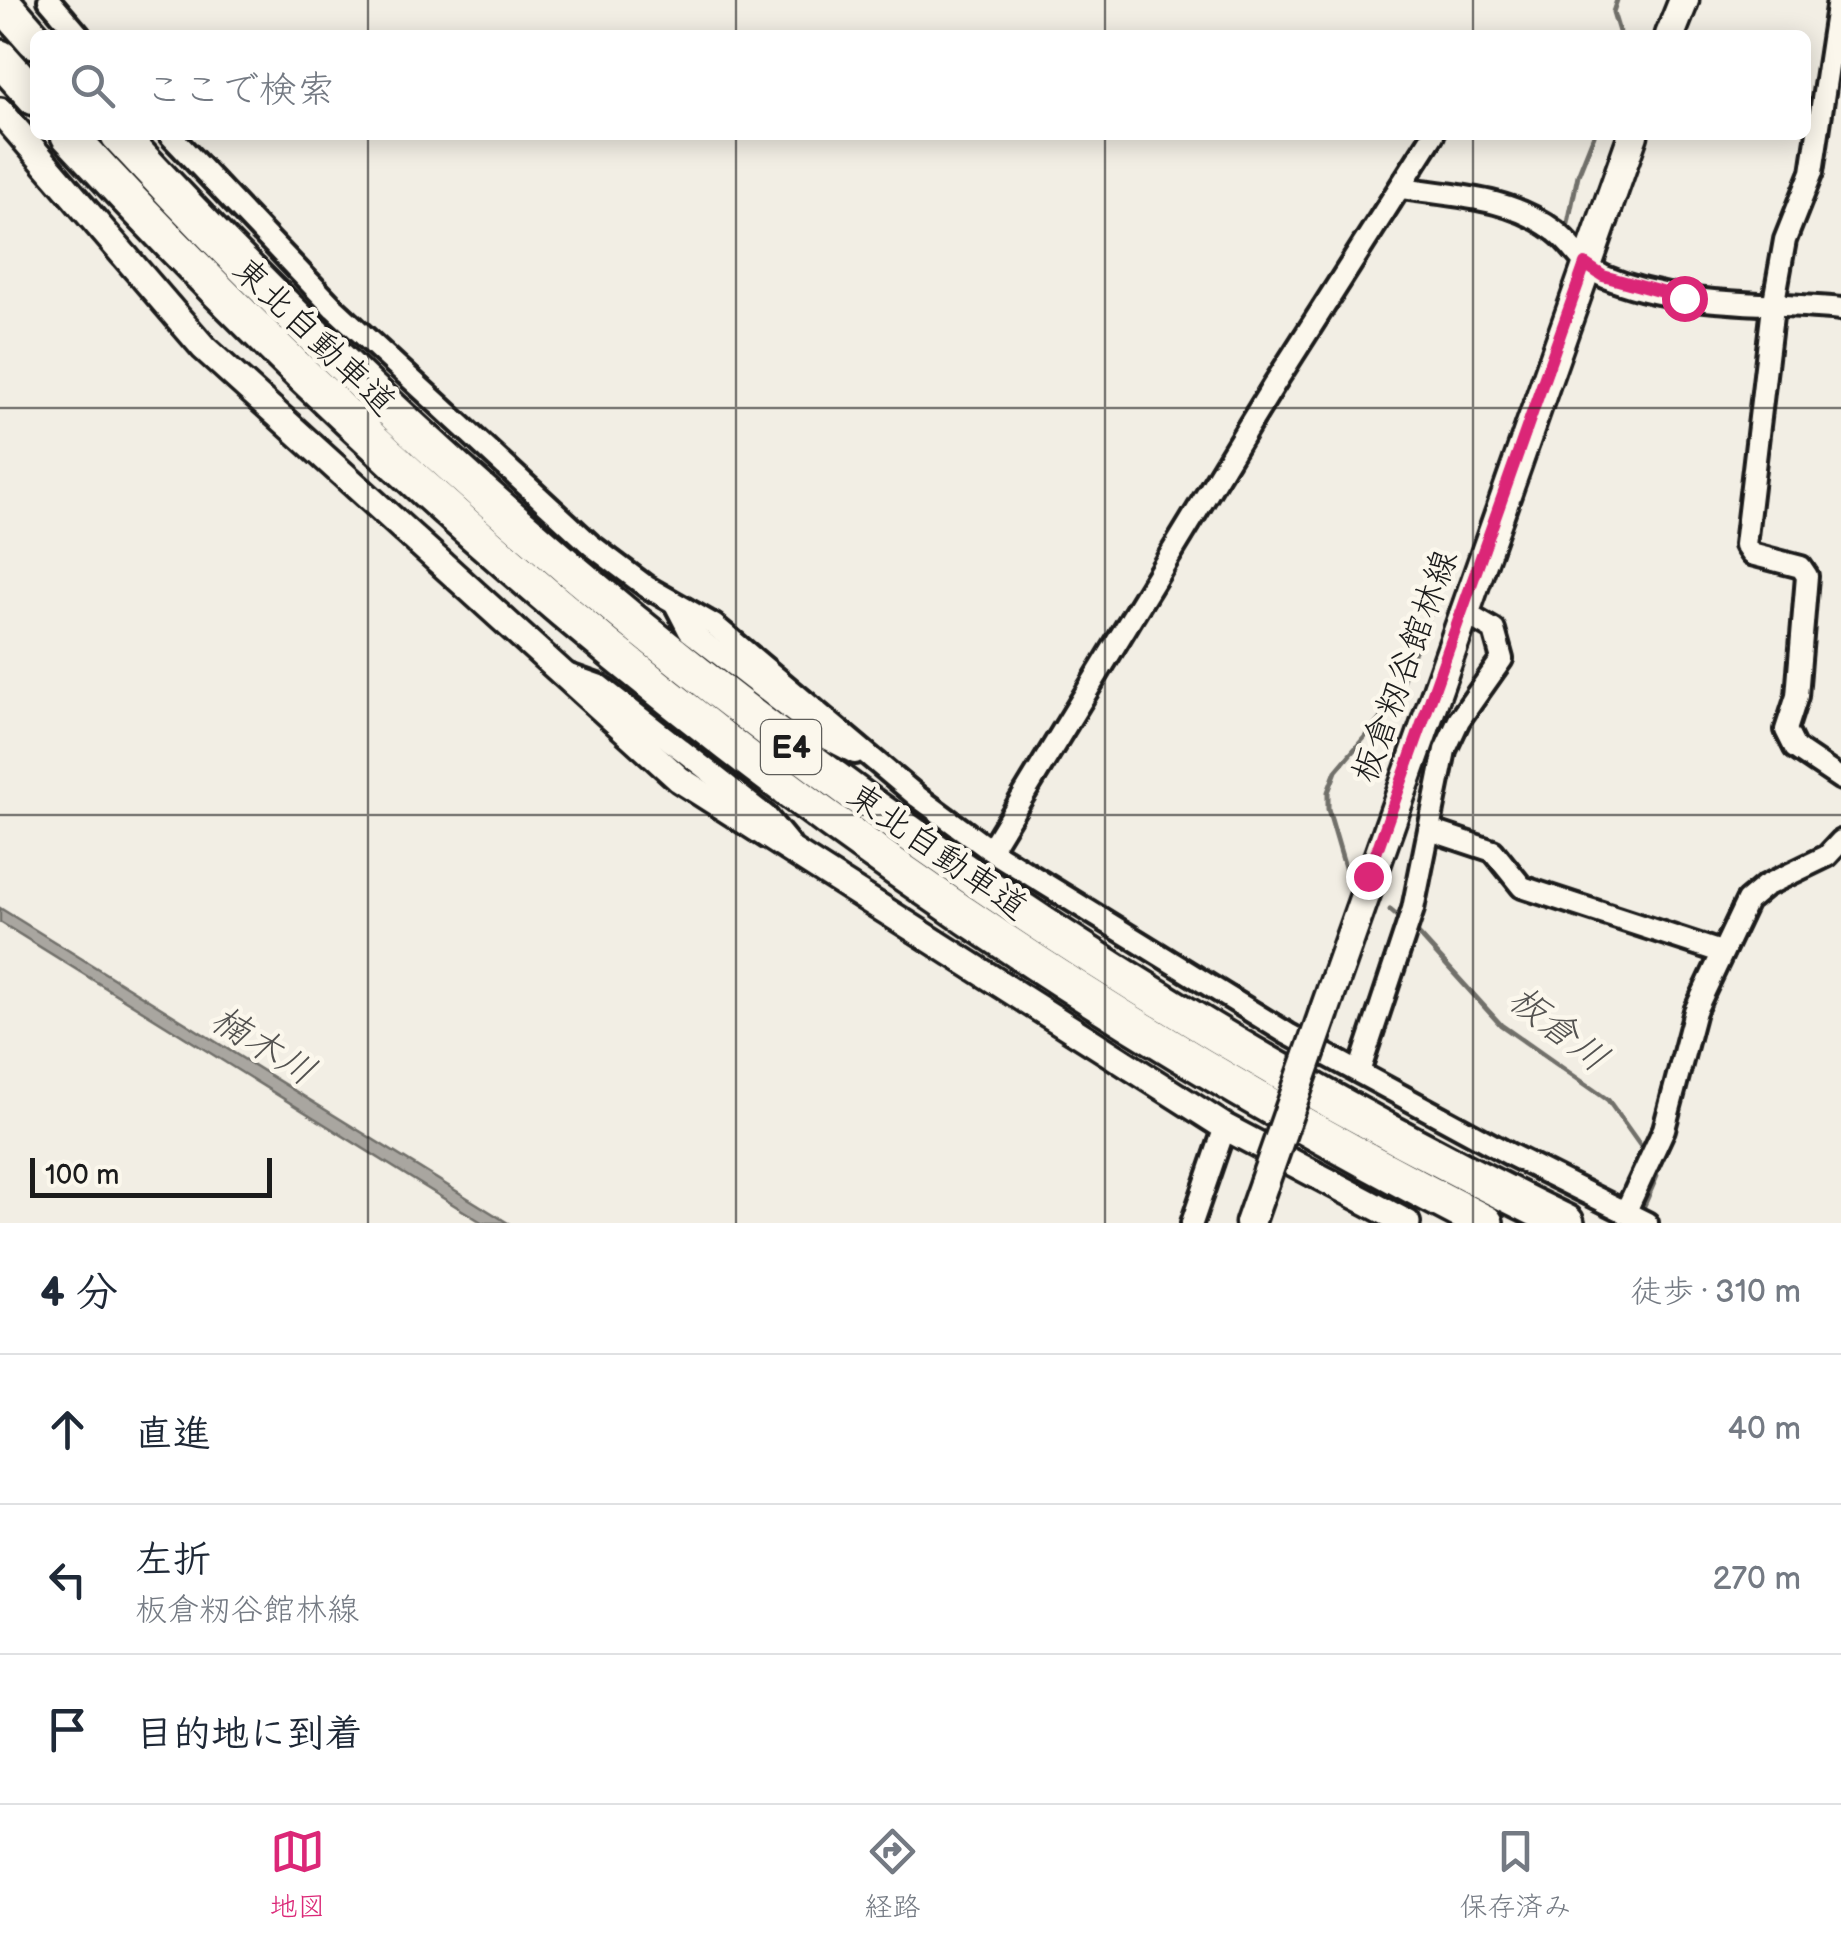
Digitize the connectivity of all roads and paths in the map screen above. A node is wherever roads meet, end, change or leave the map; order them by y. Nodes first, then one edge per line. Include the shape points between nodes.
1 (0, 0) edge
2 (50, 0) edge
3 (1684, 0) edge
4 (1838, 0) edge
5 (75, 30) edge
6 (1672, 30) edge
7 (30, 34) edge
8 (0, 58) edge
9 (30, 91) edge
10 (0, 111) edge
11 (74, 140) edge
12 (124, 140) edge
13 (175, 140) edge
14 (1431, 140) edge
15 (1630, 140) edge
16 (1402, 188) junction
17 (1585, 264) junction
18 (1774, 306) junction
19 (1841, 309) edge
20 (675, 604) junction
21 (1463, 612) junction
22 (874, 763) junction
23 (1841, 779) edge
24 (1430, 830) junction
25 (1841, 841) edge
26 (990, 850) junction
27 (1720, 952) junction
28 (1359, 1072) junction
29 (1225, 1127) junction
30 (1624, 1213) junction
31 (1192, 1223) edge
32 (1250, 1223) edge
33 (1408, 1223) edge
34 (1485, 1223) edge
35 (1566, 1223) edge
36 (1647, 1223) edge

1 - 7 highway
2 - 5 street
3 - 6 main road
4 - 18 street via 1812,172 1785,240
8 - 9 highway
10 - 29 street via 204,348 680,779
11 - 34 highway, 東北自動車道 / E4 via 322,396 661,695 850,837 1043,969 1288,1117
12 - 35 highway, 東北自動車道 / E4 via 252,276 438,455 625,617 778,737 954,865 1199,1023
13 - 20 street via 334,308 591,545
14 - 16 street
15 - 17 main road, 板倉籾谷館林線
16 - 17 street via 1511,205 1556,232
16 - 26 street
17 - 18 street via 1603,276 1684,298
17 - 21 main road, 板倉籾谷館林線
18 - 19 street
18 - 23 street via 1744,545 1751,554 1801,567 1807,576 1797,696 1786,730 1795,748
20 - 22 street via 714,625
20 - 22 street via 689,631 748,685
21 - 24 street via 1494,630 1502,658 1446,750
21 - 32 main road, 板倉籾谷館林線, bridge
22 - 26 street
24 - 27 street via 1493,851 1522,887
24 - 28 street via 1413,909
25 - 27 street via 1747,902
26 - 28 street
27 - 30 street via 1695,1011 1664,1129
28 - 30 street
29 - 31 street
29 - 33 street
30 - 36 street

